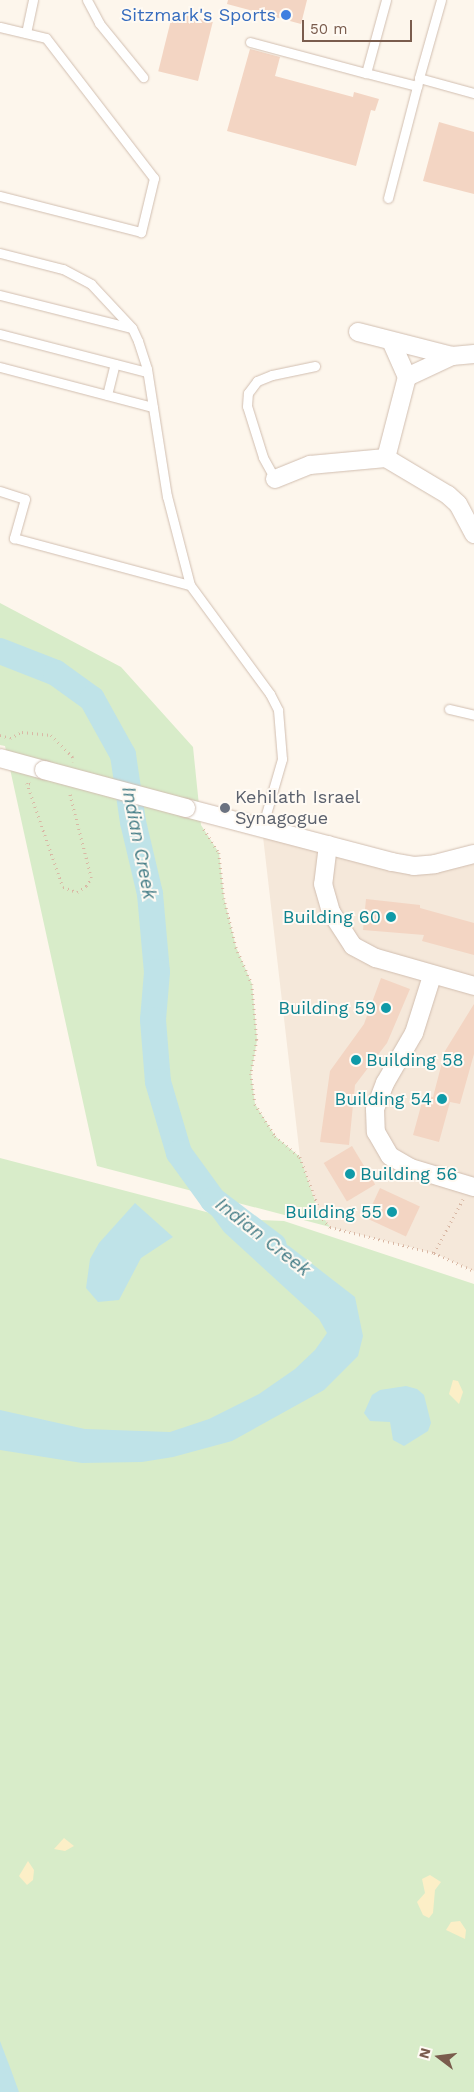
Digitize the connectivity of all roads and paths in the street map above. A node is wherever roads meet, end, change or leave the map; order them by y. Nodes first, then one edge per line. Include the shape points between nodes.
1 (33, 0) edge
2 (88, 0) edge
3 (386, 0) edge
4 (441, 0) edge
5 (0, 27) edge
6 (26, 33) junction
7 (250, 42) dead end
8 (366, 73) junction
9 (143, 77) dead end
10 (418, 82) junction
11 (474, 93) edge
12 (0, 196) edge
13 (388, 198) dead end
14 (0, 253) edge
15 (0, 295) edge
16 (132, 328) junction
17 (358, 332) dead end
18 (0, 334) edge
19 (392, 342) junction
20 (474, 354) edge
21 (452, 356) junction
22 (115, 364) junction
23 (315, 366) dead end
24 (0, 367) edge
25 (147, 372) junction
26 (407, 377) junction
27 (106, 395) junction
28 (153, 407) junction
29 (386, 458) junction
30 (275, 479) joint
31 (0, 491) edge
32 (474, 534) edge
33 (190, 585) junction
34 (450, 709) dead end
35 (474, 715) edge
36 (0, 735) edge
37 (0, 758) edge
38 (72, 767) dead end
39 (27, 784) dead end
40 (70, 786) dead end
41 (201, 825) dead end
42 (262, 828) junction
43 (328, 845) junction
44 (474, 854) edge
45 (432, 976) junction
46 (474, 986) edge
47 (472, 1186) edge
48 (434, 1253) junction
49 (474, 1271) edge

1 - 6 lane
2 - 9 lane via 99,23
3 - 8 lane
4 - 10 lane
5 - 6 lane
6 - 12 lane via 46,38 154,178 141,232
7 - 8 lane
8 - 10 lane
10 - 11 lane
10 - 13 lane
14 - 16 lane via 62,269 91,284
15 - 16 lane
16 - 25 lane
17 - 19 street
18 - 22 lane
19 - 21 street
19 - 26 street
20 - 21 street
21 - 26 street
22 - 25 lane
22 - 27 lane
23 - 30 lane via 272,375 257,382 248,393 247,406 263,457
24 - 27 lane
25 - 28 lane
26 - 29 street
27 - 28 lane
28 - 33 lane via 167,496
29 - 30 street via 310,465
29 - 32 street via 448,495 458,504
31 - 33 lane via 25,499 14,538
33 - 42 lane via 270,694 278,710 282,759
34 - 35 lane
36 - 38 path via 10,738 22,732 50,736 73,757
37 - 42 street, bridge
39 - 40 path via 63,887 69,892 76,892 91,878 69,796
41 - 48 path via 219,853 224,898 236,948 252,984 257,1040 251,1074 255,1104 275,1136 300,1157 318,1210 330,1227
42 - 43 street
43 - 44 street via 414,866
43 - 45 street via 323,884 331,912 353,946 376,958
45 - 46 street
45 - 47 street via 414,1033 385,1083 375,1109 376,1132 390,1156 411,1168
47 - 48 path
48 - 49 path

